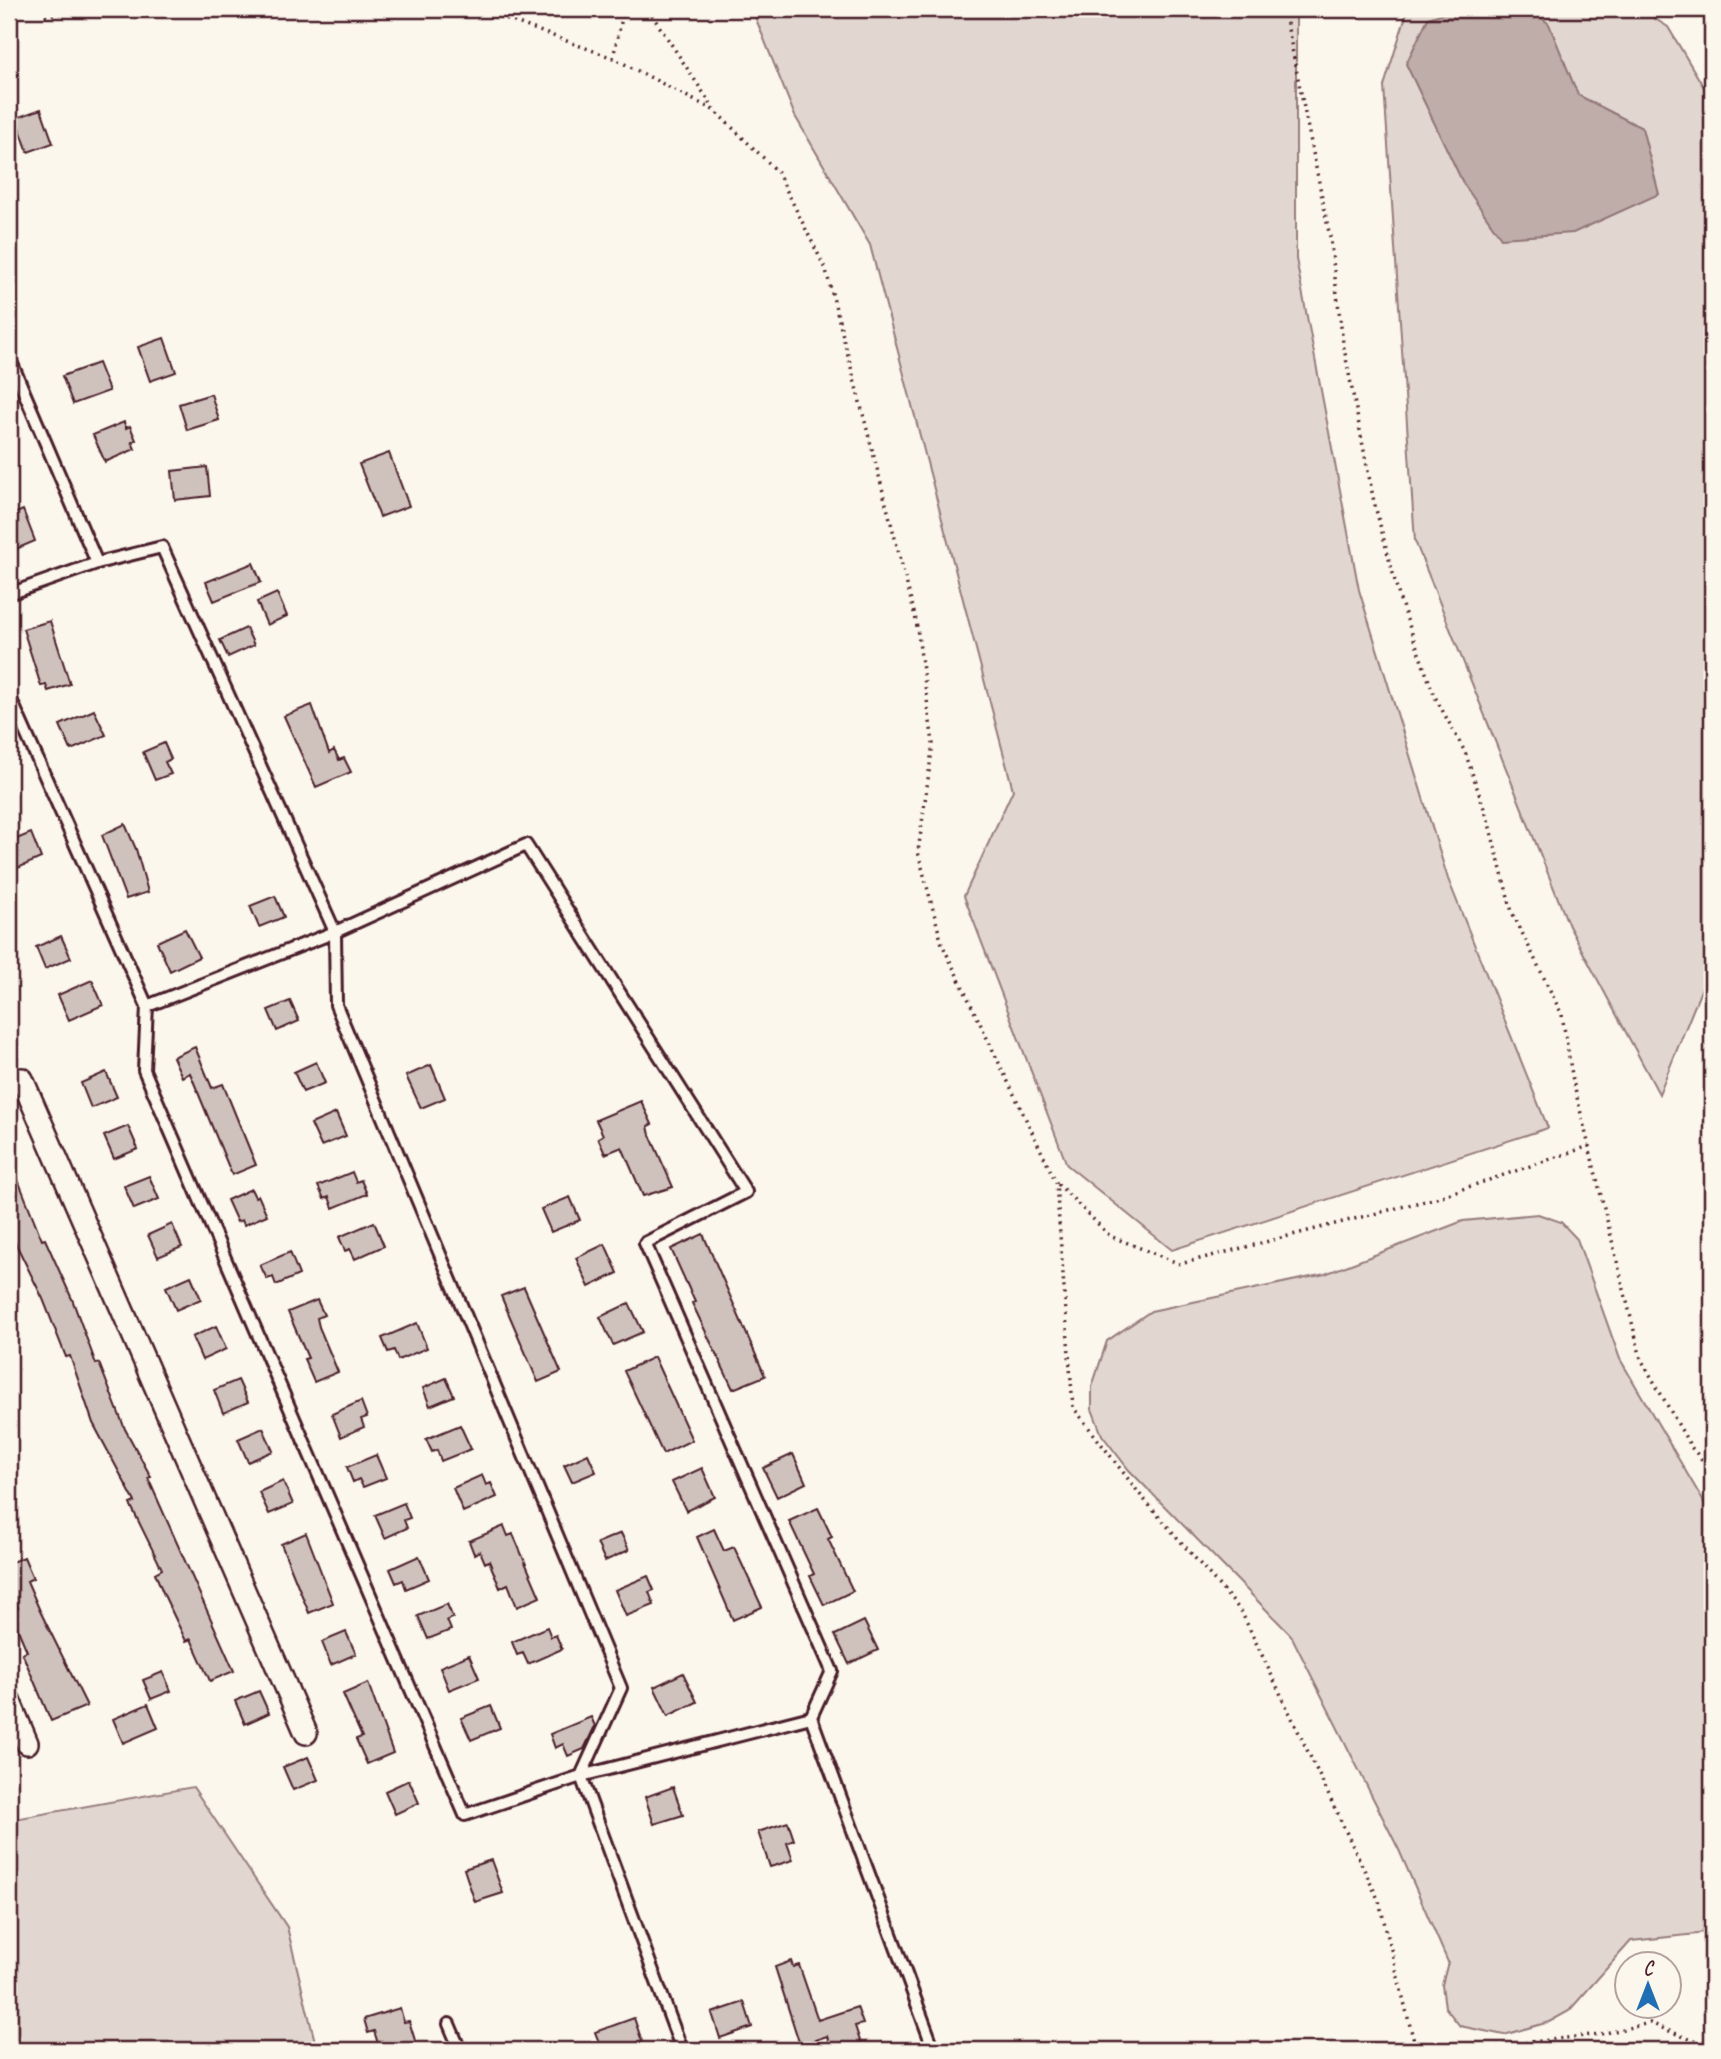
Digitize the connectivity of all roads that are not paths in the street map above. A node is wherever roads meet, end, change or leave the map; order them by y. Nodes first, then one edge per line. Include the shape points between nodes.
1 (9, 357) edge
2 (97, 563) junction
3 (9, 594) edge
4 (9, 695) edge
5 (335, 932) junction
6 (148, 1006) junction
7 (9, 1084) edge
8 (9, 1700) edge
9 (811, 1717) junction
10 (306, 1733) dead end
11 (27, 1743) dead end
12 (581, 1776) junction
13 (449, 2024) dead end
14 (460, 2050) edge
15 (682, 2050) edge
16 (934, 2050) edge

1 - 2 lane
2 - 3 lane
2 - 5 lane via 162,547
4 - 6 lane
5 - 6 lane
5 - 9 lane via 526,845 746,1192 645,1243 832,1671
5 - 12 lane via 336,1004 621,1688
6 - 12 lane via 144,1070 465,1815
7 - 10 street via 22,1079
8 - 11 street
9 - 12 lane
9 - 16 lane
12 - 15 lane
13 - 14 lane

